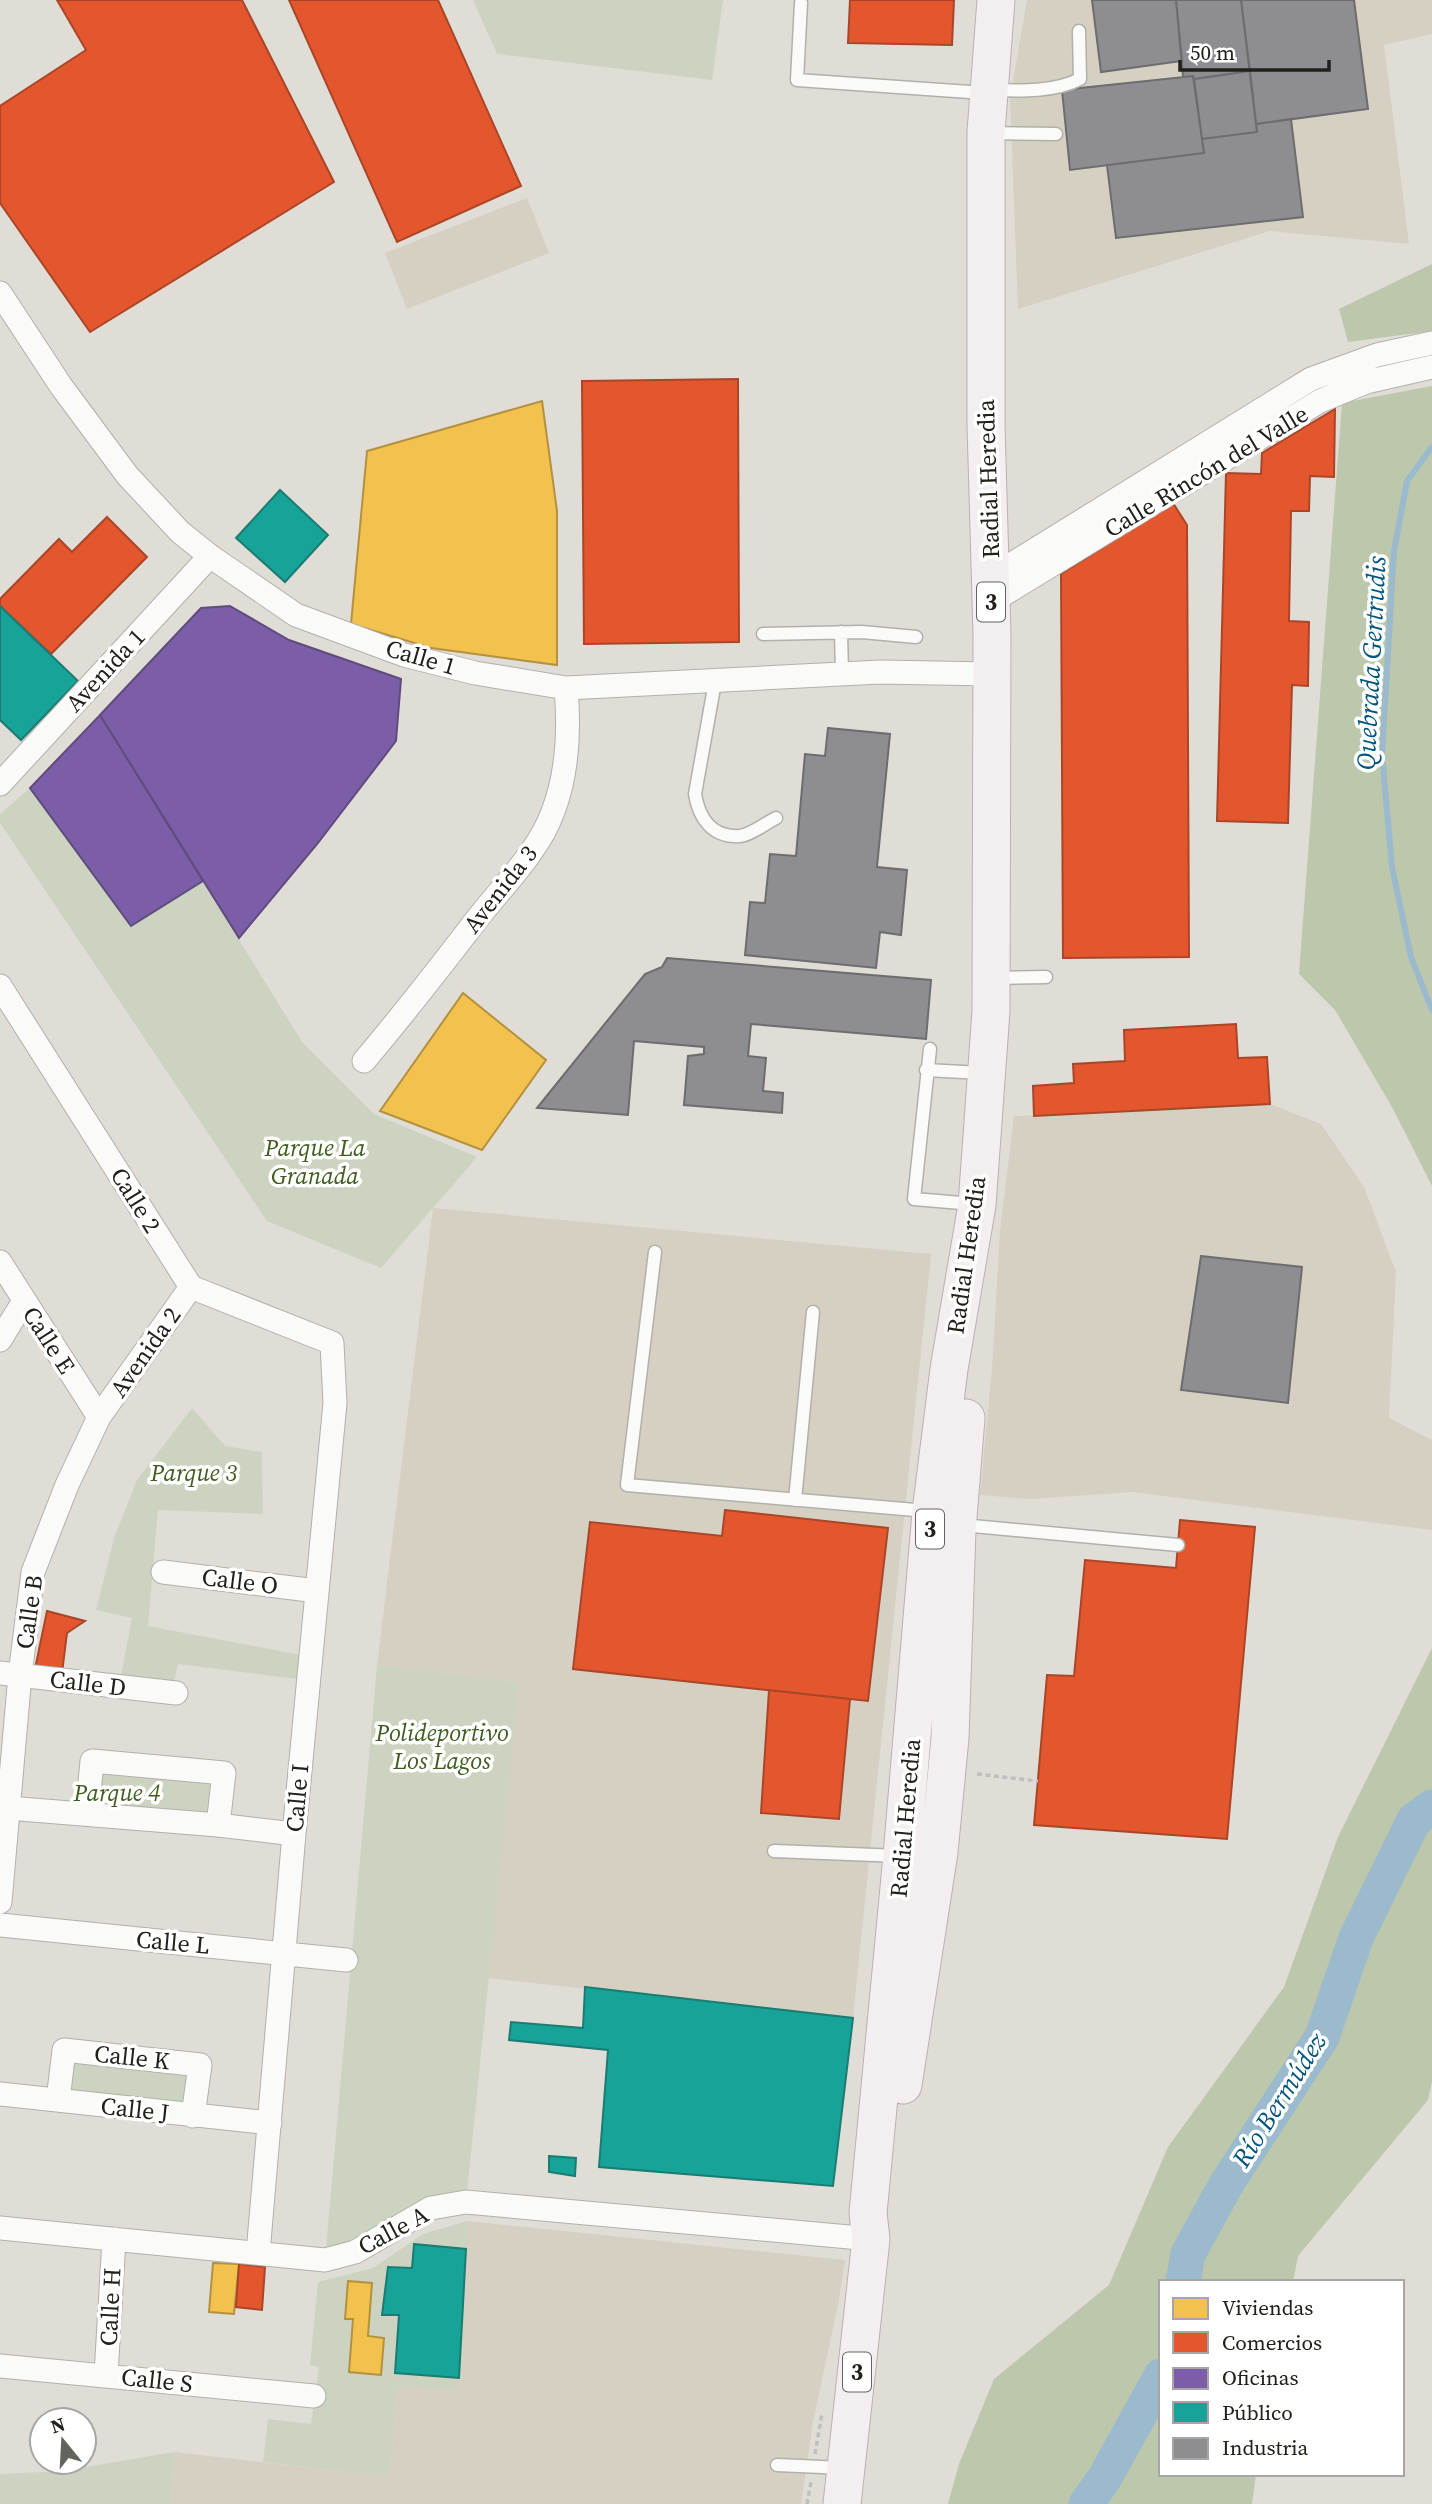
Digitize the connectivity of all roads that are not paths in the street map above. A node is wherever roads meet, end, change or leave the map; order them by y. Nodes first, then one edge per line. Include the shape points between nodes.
1 (996, 0) edge
2 (801, 3) dead end
3 (1080, 31) dead end
4 (988, 92) junction
5 (986, 132) junction
6 (1056, 134) dead end
7 (0, 293) edge
8 (1432, 343) edge
9 (1432, 367) edge
10 (210, 556) junction
11 (991, 589) junction
12 (841, 632) junction
13 (763, 634) dead end
14 (916, 637) dead end
15 (842, 674) junction
16 (992, 674) junction
17 (715, 682) junction
18 (566, 688) junction
19 (0, 784) edge
20 (776, 818) dead end
21 (1045, 977) dead end
22 (991, 979) junction
23 (0, 986) edge
24 (930, 1049) dead end
25 (364, 1061) dead end
26 (926, 1070) junction
27 (985, 1073) junction
28 (977, 1205) junction
29 (654, 1252) dead end
30 (0, 1262) edge
31 (191, 1287) junction
32 (24, 1301) junction
33 (813, 1312) dead end
34 (0, 1340) edge
35 (99, 1417) junction
36 (795, 1500) junction
37 (944, 1518) junction
38 (1178, 1545) dead end
39 (163, 1572) dead end
40 (317, 1591) junction
41 (10, 1674) edge
42 (176, 1693) dead end
43 (8, 1808) junction
44 (87, 1814) junction
45 (218, 1825) junction
46 (294, 1834) junction
47 (774, 1851) dead end
48 (939, 1852) junction
49 (902, 1856) junction
50 (0, 1902) edge
51 (0, 1925) edge
52 (285, 1952) junction
53 (346, 1960) dead end
54 (0, 2094) edge
55 (58, 2100) junction
56 (193, 2116) junction
57 (270, 2123) junction
58 (870, 2189) junction
59 (0, 2228) edge
60 (114, 2239) junction
61 (871, 2239) junction
62 (258, 2253) junction
63 (0, 2366) edge
64 (106, 2375) junction
65 (314, 2396) dead end
66 (777, 2465) dead end
67 (847, 2468) junction
68 (842, 2504) edge

1 - 4 main road, Radial Heredia / 3
2 - 4 lane via 797,80
3 - 4 lane via 1080,79 1024,91
4 - 5 main road, Radial Heredia / 3
5 - 6 lane
5 - 11 main road, Radial Heredia / 3
7 - 10 street, Calle 1 via 127,475 180,532
8 - 11 street, Calle Rincón del Valle via 1377,355 1311,379
9 - 11 street, Calle Rincón del Valle via 1366,382 1320,401
10 - 18 street, Calle 1 via 296,615 404,655
10 - 19 street, Avenida 1
11 - 16 main road, Radial Heredia / 3
12 - 13 lane
12 - 14 lane
12 - 15 lane
15 - 16 street, Calle 1
15 - 17 street, Calle 1
16 - 22 main road, Radial Heredia / 3
17 - 18 street, Calle 1
17 - 20 lane via 695,794 698,811 721,834 742,836
18 - 25 street, Avenida 3 via 569,720 563,782 532,851
21 - 22 lane
22 - 27 main road, Radial Heredia / 3
23 - 31 street, Calle 2
24 - 26 lane
26 - 27 lane
26 - 28 lane via 914,1199
27 - 28 main road, Radial Heredia / 3
28 - 37 main road, Radial Heredia via 969,1379
29 - 36 lane via 627,1485
30 - 32 street, Calle E
31 - 35 street, Avenida 2
31 - 40 street, Calle I via 332,1343 335,1403
32 - 34 street
32 - 35 street, Calle E
33 - 36 lane
35 - 41 street, Calle B via 33,1572
36 - 37 lane
37 - 38 lane
37 - 48 main road via 950,1738
37 - 49 main road, Radial Heredia / 3
39 - 40 street, Calle O
40 - 46 street, Calle I
41 - 42 street, Calle D
41 - 43 street, Calle B
43 - 44 street
43 - 50 street, Calle B
44 - 45 street
44 - 45 street via 92,1761 224,1773
45 - 46 street
46 - 52 street, Calle I
47 - 49 lane
48 - 58 main road via 929,1858 916,1885 893,2073
48 - 61 main road via 882,2214
49 - 58 main road, Radial Heredia / 3
51 - 52 street, Calle L
52 - 53 street, Calle L
52 - 57 street, Calle I
54 - 55 street, Calle J
55 - 56 street, Calle J
55 - 56 street, Calle K via 64,2050 200,2065
56 - 57 street, Calle J
57 - 62 street, Calle I
58 - 61 main road, Radial Heredia / 3
59 - 60 street, Calle A
60 - 62 street, Calle A
60 - 64 street, Calle H
61 - 62 street, Calle A via 466,2202 431,2208 355,2252 325,2260
61 - 67 main road, Radial Heredia / 3
63 - 64 street, Calle S
64 - 65 street, Calle S
66 - 67 lane
67 - 68 main road, Radial Heredia / 3

